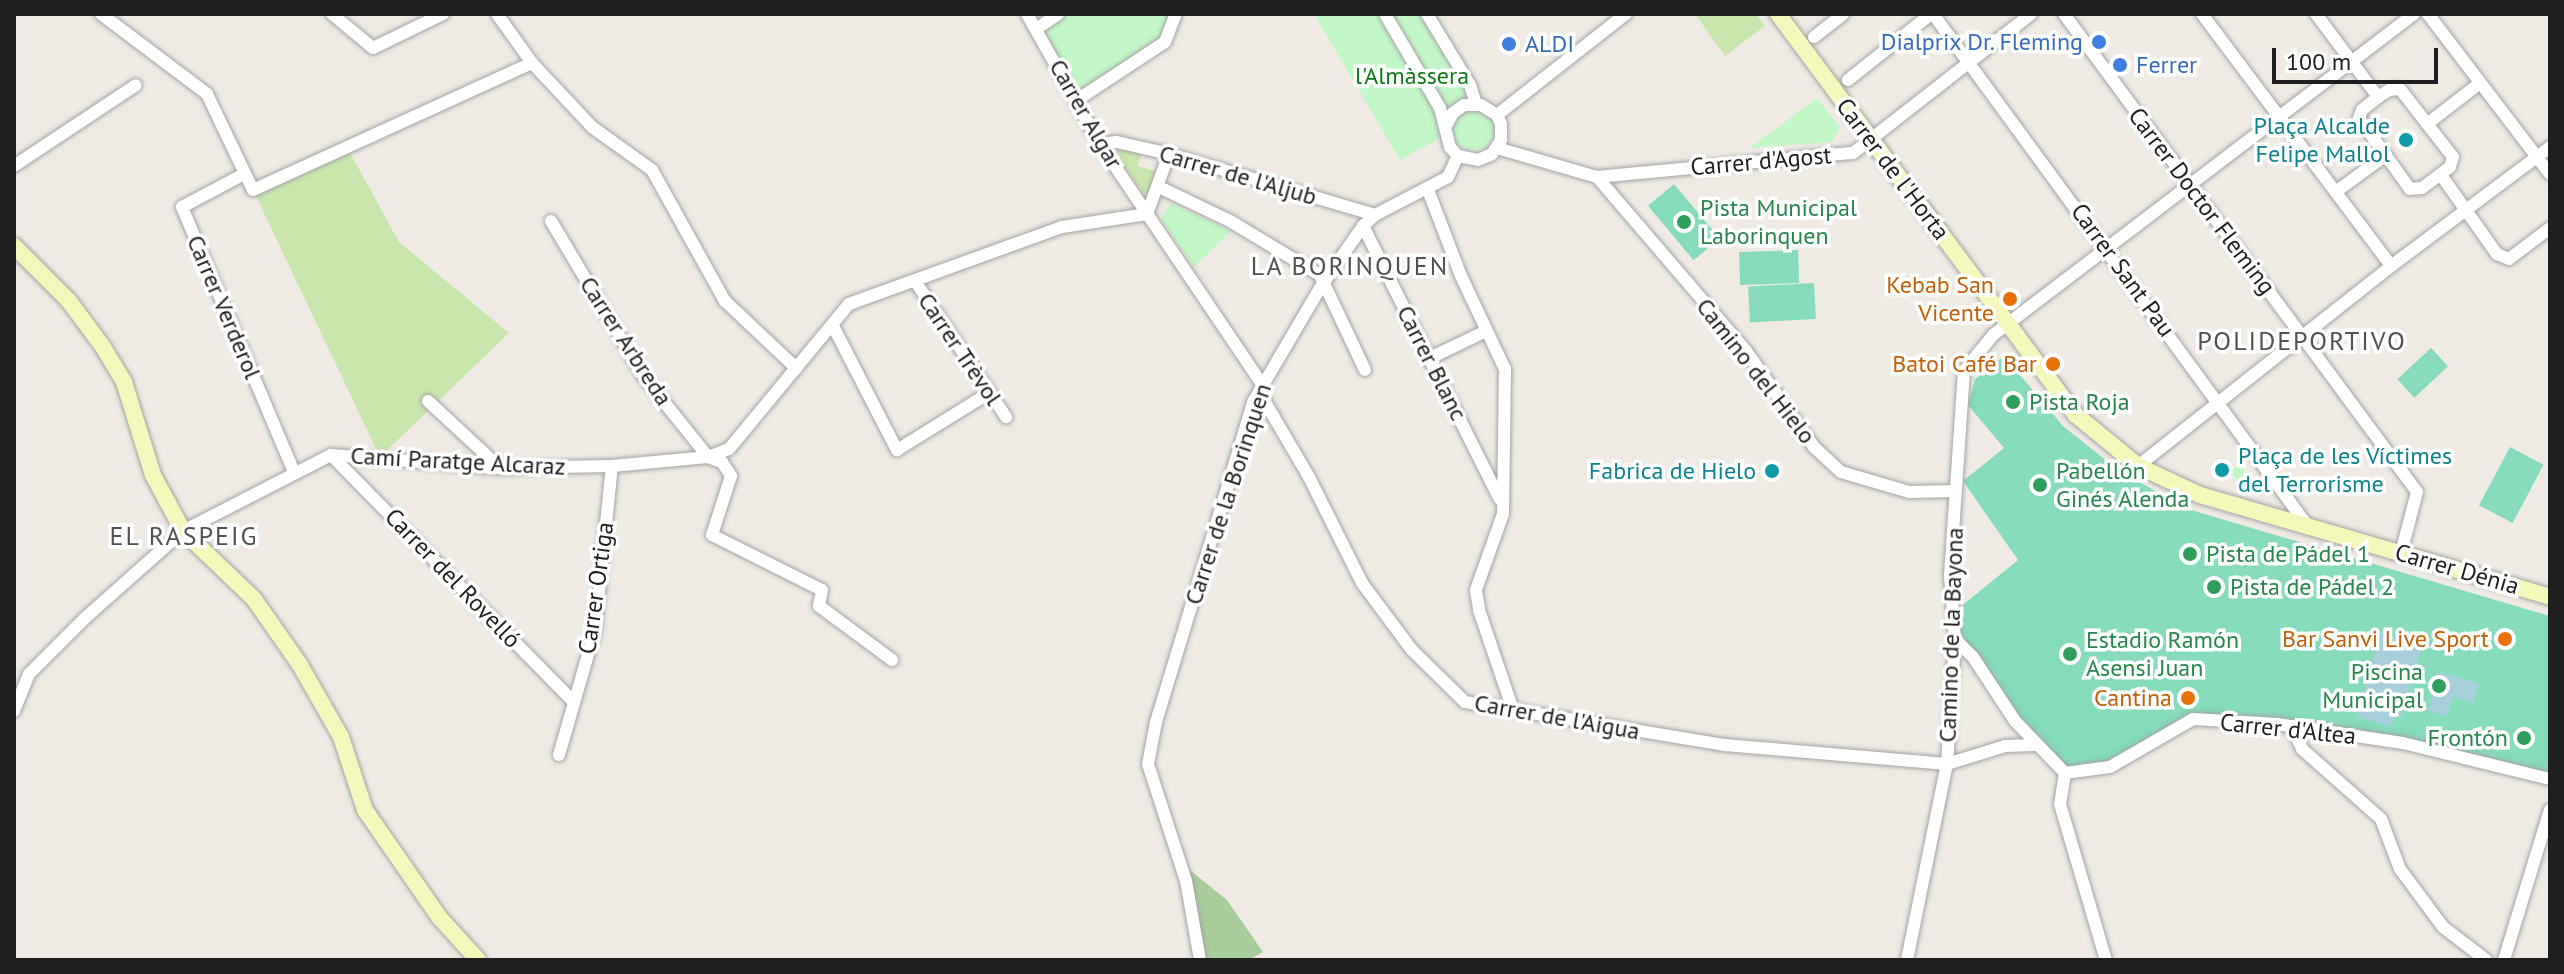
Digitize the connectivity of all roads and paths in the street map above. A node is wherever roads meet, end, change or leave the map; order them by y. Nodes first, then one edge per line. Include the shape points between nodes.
1 (101, 14) edge
2 (332, 14) edge
3 (443, 14) edge
4 (497, 14) edge
5 (1027, 14) edge
6 (1058, 14) edge
7 (1176, 14) edge
8 (1385, 14) edge
9 (1427, 14) edge
10 (1626, 14) edge
11 (1778, 14) edge
12 (1843, 14) edge
13 (1932, 14) edge
14 (2031, 14) edge
15 (2064, 14) edge
16 (2202, 14) edge
17 (2316, 14) edge
18 (2414, 14) edge
19 (2428, 14) edge
20 (1036, 29) junction
21 (1814, 37) dead end
22 (2352, 60) junction
23 (532, 63) junction
24 (1969, 64) junction
25 (1848, 80) dead end
26 (2480, 83) junction
27 (136, 85) dead end
28 (2378, 97) junction
29 (1077, 100) junction
30 (1476, 104) junction
31 (1497, 115) junction
32 (2281, 118) junction
33 (1447, 124) junction
34 (2427, 124) junction
35 (1871, 139) junction
36 (1100, 144) junction
37 (2550, 147) edge
38 (1497, 148) junction
39 (1169, 154) junction
40 (2386, 155) junction
41 (1458, 156) junction
42 (2537, 157) junction
43 (14, 166) edge
44 (244, 174) junction
45 (2550, 174) edge
46 (2441, 175) junction
47 (1597, 177) junction
48 (1159, 187) junction
49 (2191, 187) junction
50 (1428, 190) junction
51 (2337, 191) junction
52 (2467, 209) junction
53 (1147, 214) junction
54 (1375, 215) junction
55 (551, 221) dead end
56 (1363, 226) junction
57 (2550, 228) edge
58 (14, 246) edge
59 (2108, 248) junction
60 (2391, 266) junction
61 (915, 281) junction
62 (1322, 285) junction
63 (2007, 325) junction
64 (833, 326) junction
65 (1486, 331) junction
66 (2302, 336) junction
67 (1430, 358) junction
68 (796, 368) junction
69 (1365, 370) dead end
70 (1261, 383) junction
71 (989, 393) junction
72 (428, 401) dead end
73 (2218, 401) junction
74 (1006, 417) dead end
75 (331, 455) junction
76 (708, 457) junction
77 (612, 466) junction
78 (2138, 466) junction
79 (500, 468) junction
80 (294, 472) junction
81 (1956, 491) junction
82 (1501, 501) junction
83 (2309, 528) junction
84 (183, 531) junction
85 (2401, 553) junction
86 (2550, 597) edge
87 (1955, 639) junction
88 (892, 660) dead end
89 (574, 702) junction
90 (1513, 710) junction
91 (14, 711) edge
92 (2291, 726) junction
93 (2035, 745) junction
94 (559, 755) dead end
95 (1947, 764) junction
96 (2065, 773) junction
97 (2550, 779) edge
98 (2550, 810) edge
99 (478, 960) edge
100 (1200, 960) edge
101 (1907, 960) edge
102 (2106, 960) edge
103 (2486, 960) edge
104 (2504, 960) edge

1 - 44 street via 207,94
2 - 3 street via 373,48
4 - 23 street
5 - 20 street, Carrer Algar
6 - 20 street
7 - 29 street via 1165,42
8 - 33 street
9 - 30 street
10 - 31 street
11 - 35 street, Carrer de l'Horta
12 - 21 street
13 - 24 street, Carrer Sant Pau
13 - 25 street
14 - 24 street, Carrer d'Agost
15 - 49 street, Carrer Doctor Fleming
16 - 32 street
17 - 22 street
18 - 22 street, Camino de la Bayona
19 - 26 street
20 - 29 street, Carrer Algar
22 - 28 street
22 - 32 street, Camino de la Bayona
23 - 44 street via 253,190
23 - 68 street via 592,127 652,170 725,301
24 - 35 street, Carrer d'Agost
24 - 59 street, Carrer Sant Pau
26 - 34 street
26 - 42 street
27 - 43 street
28 - 34 street via 2400,89
28 - 40 street via 2359,118
29 - 36 street, Carrer Algar
30 - 31 street
30 - 33 street via 1453,113
31 - 38 street via 1502,133
32 - 49 street, Camino de la Bayona
32 - 51 street
33 - 41 street via 1450,147
34 - 46 street via 2453,157
35 - 47 street, Carrer d'Agost via 1853,153
35 - 63 street, Carrer de l'Horta
36 - 39 street, Carrer de l'Aljub via 1117,142
36 - 53 street, Carrer Algar
37 - 42 street
38 - 41 street via 1478,160
38 - 47 street, Carrer d'Agost
39 - 48 street
39 - 54 street, Carrer de l'Aljub
40 - 46 street via 2410,189 2422,188
40 - 51 street
41 - 50 street, Carrer de la Borinquen via 1448,177
42 - 45 street
42 - 52 street
44 - 80 street, Carrer Verderol via 182,207
46 - 52 street
47 - 81 street, Camino del Hielo via 1746,351 1814,447 1841,472 1909,492
48 - 53 street
48 - 62 street via 1230,221 1320,275
49 - 59 street, Camino de la Bayona
49 - 66 street, Carrer Doctor Fleming
50 - 54 street, Carrer de la Borinquen
50 - 65 street
51 - 60 street
52 - 57 street via 2497,254 2509,259
52 - 60 street
53 - 61 street, Camí Paratge Alcaraz via 1062,227
53 - 70 street, Carrer de l'Aigua
54 - 56 street, Carrer de la Borinquen
55 - 76 street, Carrer Arbreda via 644,377
56 - 62 street, Carrer de la Borinquen
56 - 67 street, Carrer Blanc
58 - 84 street via 69,301 124,382 153,475
59 - 63 street, Camino de la Bayona
59 - 73 street, Carrer Sant Pau
60 - 66 street
61 - 64 street, Camí Paratge Alcaraz via 849,304
61 - 71 street, Carrer Trèvol
62 - 69 street
62 - 70 street, Carrer de la Borinquen
63 - 78 street, Carrer Dénia via 2076,415
63 - 81 street, Camino de la Bayona via 1978,350 1964,371
64 - 68 street, Camí Paratge Alcaraz
64 - 71 street via 897,450
65 - 67 street
65 - 82 street via 1505,369
66 - 73 street
66 - 85 street, Carrer Doctor Fleming via 2417,492
67 - 82 street, Carrer Blanc
68 - 76 street, Camí Paratge Alcaraz via 729,449
70 - 90 street, Carrer de l'Aigua via 1265,402 1362,583 1386,617 1465,702
70 - 100 street, Carrer de la Borinquen via 1156,722 1148,764 1186,881
71 - 74 street, Carrer Trèvol
72 - 79 street
73 - 78 street
73 - 83 street, Carrer Sant Pau
75 - 79 street, Camí Paratge Alcaraz
75 - 80 street, Camí Paratge Alcaraz
75 - 89 street, Carrer del Rovelló
76 - 77 street, Camí Paratge Alcaraz
76 - 88 street, Carrer Arbreda via 722,462 731,476 712,535 822,590 819,606
77 - 79 street, Camí Paratge Alcaraz
77 - 89 street, Carrer Ortiga via 595,630
78 - 83 street, Carrer Dénia via 2200,495
80 - 84 street, Camí Paratge Alcaraz
81 - 87 street, Camino de la Bayona via 1950,576
82 - 90 street via 1503,514 1476,590
83 - 85 street, Carrer Dénia
84 - 91 street, Camí Paratge Alcaraz via 29,674
84 - 99 street via 254,599 300,665 341,737 365,810 439,917
85 - 86 street, Carrer Dénia
87 - 93 street
87 - 95 street, Camino de la Bayona
89 - 94 street, Carrer Ortiga
90 - 95 street, Carrer de l'Aigua via 1725,745
92 - 96 street, Carrer d'Altea via 2193,719 2110,767
92 - 97 street, Carrer d'Altea via 2403,743
92 - 103 street via 2302,749 2381,819 2400,869 2443,927
93 - 95 street via 2005,746
93 - 96 street
95 - 101 street, Camino de la Bayona
96 - 102 street via 2060,804
98 - 104 street

